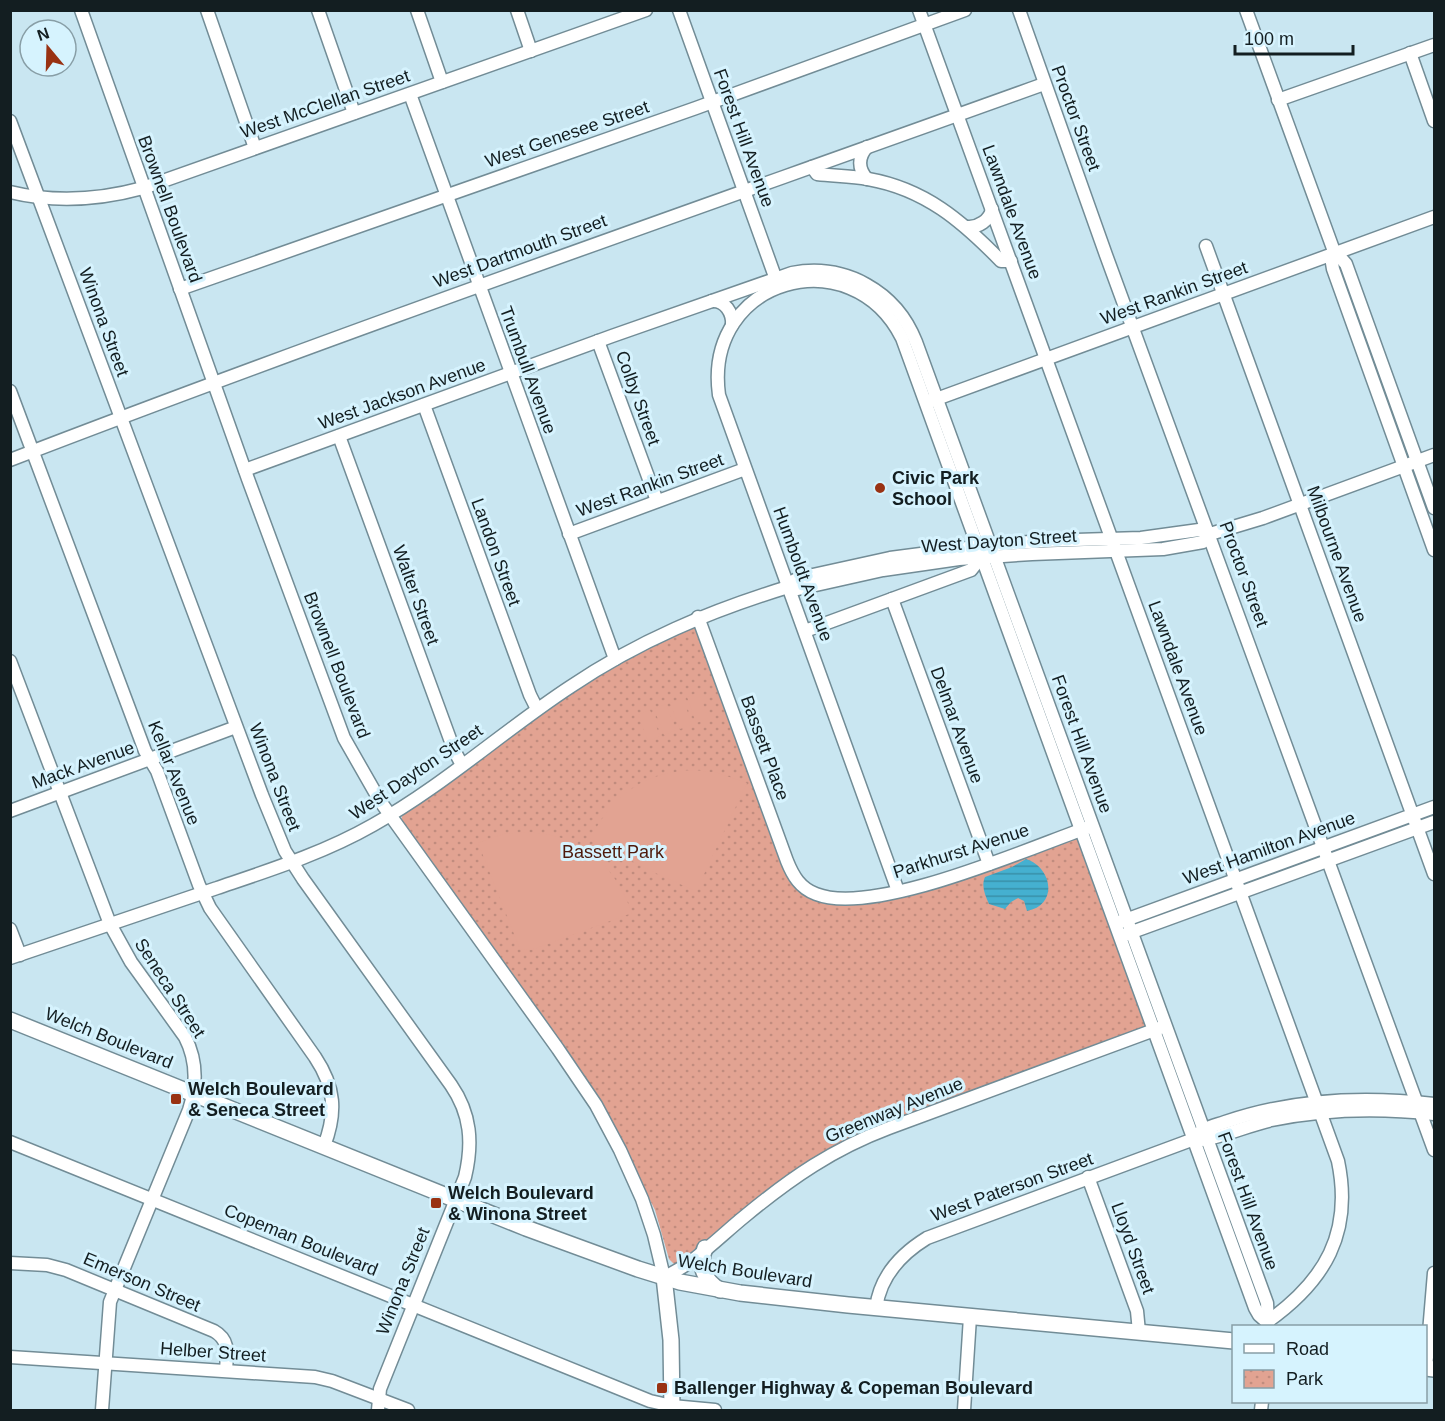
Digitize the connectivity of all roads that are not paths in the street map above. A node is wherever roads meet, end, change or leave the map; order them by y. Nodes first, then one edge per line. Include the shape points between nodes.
1 (81, 10) edge
2 (207, 10) edge
3 (318, 10) edge
4 (417, 10) edge
5 (517, 10) edge
6 (646, 10) edge
7 (679, 10) edge
8 (919, 10) edge
9 (965, 10) edge
10 (1019, 10) edge
11 (1247, 11) edge
12 (632, 13) edge
13 (925, 25) junction
14 (1434, 45) edge
15 (531, 51) junction
16 (1410, 53) junction
17 (442, 82) junction
18 (1044, 84) junction
19 (410, 94) junction
20 (1278, 100) junction
21 (711, 102) junction
22 (354, 113) junction
23 (958, 115) junction
24 (1434, 121) edge
25 (10, 122) edge
26 (867, 147) junction
27 (255, 148) junction
28 (812, 167) junction
29 (867, 178) junction
30 (143, 188) junction
31 (744, 191) junction
32 (10, 192) edge
33 (446, 195) junction
34 (39, 198) junction
35 (992, 209) junction
36 (1434, 217) edge
37 (967, 227) junction
38 (1206, 246) dead end
39 (1335, 254) junction
40 (1011, 261) junction
41 (777, 282) junction
42 (478, 285) junction
43 (180, 289) junction
44 (1223, 295) junction
45 (712, 301) junction
46 (732, 325) junction
47 (1134, 327) junction
48 (598, 341) junction
49 (1047, 359) junction
50 (510, 374) junction
51 (214, 382) junction
52 (1389, 383) junction
53 (1376, 388) junction
54 (10, 391) edge
55 (931, 401) junction
56 (423, 405) junction
57 (120, 417) junction
58 (339, 436) junction
59 (32, 451) junction
60 (1434, 455) edge
61 (10, 460) edge
62 (1417, 461) junction
63 (1404, 466) junction
64 (745, 469) junction
65 (245, 471) junction
66 (657, 501) junction
67 (1299, 505) junction
68 (1434, 508) edge
69 (569, 534) junction
70 (1210, 534) junction
71 (1114, 546) junction
72 (1434, 550) edge
73 (986, 551) junction
74 (788, 586) junction
75 (892, 599) junction
76 (698, 617) junction
77 (805, 631) junction
78 (615, 659) junction
79 (10, 660) edge
80 (537, 710) junction
81 (236, 727) junction
82 (150, 759) junction
83 (462, 765) junction
84 (60, 792) junction
85 (1434, 807) edge
86 (10, 811) edge
87 (390, 815) junction
88 (1413, 815) junction
89 (1434, 822) edge
90 (1087, 828) junction
91 (1418, 828) junction
92 (1324, 847) junction
93 (1329, 861) junction
94 (292, 863) junction
95 (989, 864) junction
96 (1434, 874) edge
97 (1236, 879) junction
98 (804, 888) joint
99 (898, 891) junction
100 (203, 893) junction
101 (1241, 893) junction
102 (1121, 921) junction
103 (110, 924) junction
104 (10, 929) edge
105 (1126, 935) junction
106 (15, 957) edge
107 (10, 1020) edge
108 (1160, 1028) junction
109 (193, 1093) junction
110 (1434, 1104) edge
111 (1320, 1108) junction
112 (1419, 1108) junction
113 (1434, 1114) edge
114 (1205, 1135) junction
115 (1194, 1139) junction
116 (10, 1142) edge
117 (324, 1146) junction
118 (1434, 1150) edge
119 (1088, 1178) junction
120 (152, 1200) junction
121 (456, 1200) junction
122 (705, 1248) junction
123 (10, 1263) edge
124 (1434, 1273) edge
125 (664, 1277) junction
126 (115, 1290) junction
127 (720, 1290) junction
128 (413, 1305) junction
129 (876, 1308) junction
130 (970, 1317) junction
131 (1267, 1324) edge
132 (1138, 1332) junction
133 (1232, 1341) edge
134 (1429, 1350) edge
135 (10, 1357) edge
136 (106, 1363) junction
137 (226, 1370) junction
138 (378, 1405) edge
139 (672, 1408) edge
140 (102, 1410) edge
141 (408, 1410) edge
142 (715, 1410) edge
143 (964, 1410) edge

1 - 30 street, Brownell Boulevard
2 - 27 street
3 - 22 street
4 - 17 street
5 - 15 street
6 - 12 street, West McClellan Street
7 - 21 street, Forest Hill Avenue
8 - 13 street, Lawndale Avenue
9 - 13 street, West Genesee Street
10 - 18 street, Proctor Street
11 - 20 street
12 - 15 street, West McClellan Street
13 - 21 street, West Genesee Street
13 - 23 street, Lawndale Avenue
14 - 16 street
15 - 17 street, West McClellan Street
16 - 20 street
16 - 24 street
17 - 19 street, West McClellan Street
18 - 23 street, West Dartmouth Street
18 - 47 street, Proctor Street
19 - 22 street, West McClellan Street
19 - 33 street, Trumbull Avenue
20 - 39 street
21 - 31 street, Forest Hill Avenue
21 - 33 street, West Genesee Street
22 - 27 street, West McClellan Street
23 - 26 street, West Dartmouth Street
23 - 35 street, Lawndale Avenue
25 - 34 street, Winona Street
26 - 28 street, West Dartmouth Street
26 - 29 street via 860,161
27 - 30 street, West McClellan Street
28 - 29 street via 819,174
28 - 31 street, West Dartmouth Street
29 - 37 street via 924,198
30 - 34 street, West McClellan Street via 91,198
30 - 43 street, Brownell Boulevard
31 - 41 street, Forest Hill Avenue
31 - 42 street, West Dartmouth Street
32 - 34 street, West McClellan Street
33 - 42 street, Trumbull Avenue
33 - 43 street, West Genesee Street
34 - 57 street, Winona Street
35 - 37 street via 985,221
35 - 40 street, Lawndale Avenue
36 - 39 street, West Rankin Street
37 - 40 street via 1001,261
38 - 44 street, Milbourne Avenue
39 - 44 street, West Rankin Street
39 - 52 street via 1346,264
39 - 53 street via 1332,267
40 - 49 street, Lawndale Avenue
41 - 45 street, West Jackson Avenue
41 - 46 street, Humboldt Avenue
41 - 55 street, Forest Hill Avenue via 831,283 858,292 878,305 899,332
42 - 50 street, Trumbull Avenue
42 - 51 street, West Dartmouth Street
43 - 51 street, Brownell Boulevard
44 - 47 street, West Rankin Street
44 - 67 street, Milbourne Avenue
45 - 46 street via 719,301 726,308
45 - 48 street, West Jackson Avenue
46 - 64 street, Humboldt Avenue via 721,351 717,381
47 - 49 street, West Rankin Street
47 - 70 street, Proctor Street
48 - 50 street, West Jackson Avenue
48 - 66 street, Colby Street
49 - 55 street, West Rankin Street
49 - 71 street, Lawndale Avenue
50 - 56 street, West Jackson Avenue
50 - 69 street, Trumbull Avenue
51 - 57 street, West Dartmouth Street
51 - 65 street, Brownell Boulevard
52 - 53 street
52 - 62 street
53 - 63 street
54 - 59 street, Kellar Avenue
55 - 73 street, Forest Hill Avenue
56 - 58 street, West Jackson Avenue
56 - 80 street, Landon Street
57 - 59 street, West Dartmouth Street
57 - 81 street, Winona Street
58 - 65 street, West Jackson Avenue
58 - 83 street, Walter Street
59 - 61 street, West Dartmouth Street
59 - 82 street, Kellar Avenue
60 - 62 street, West Dayton Street
62 - 63 street, West Dayton Street
62 - 68 street
63 - 67 street, West Dayton Street
63 - 72 street
64 - 66 street, West Rankin Street
64 - 74 street, Humboldt Avenue
65 - 87 street, Brownell Boulevard via 339,727
66 - 69 street, West Rankin Street
67 - 70 street, West Dayton Street
67 - 88 street, Milbourne Avenue
69 - 78 street, Trumbull Avenue
70 - 71 street, West Dayton Street via 1196,544 1163,549
70 - 92 street, Proctor Street
71 - 73 street, West Dayton Street
71 - 97 street, Lawndale Avenue
73 - 74 street, West Dayton Street via 799,578
73 - 75 street via 971,570
73 - 90 street, Forest Hill Avenue
74 - 76 street, West Dayton Street
74 - 77 street, Humboldt Avenue
75 - 77 street
75 - 95 street, Delmar Avenue
76 - 78 street, West Dayton Street
76 - 98 street, Bassett Place via 787,861
77 - 99 street, Humboldt Avenue
78 - 80 street, West Dayton Street
79 - 84 street, Seneca Street
80 - 83 street, West Dayton Street
81 - 82 street, Mack Avenue
81 - 94 street, Winona Street
82 - 84 street, Mack Avenue
82 - 100 street, Kellar Avenue
83 - 87 street, West Dayton Street
84 - 86 street, Mack Avenue
84 - 103 street, Seneca Street
85 - 88 street, West Hamilton Avenue
87 - 94 street, West Dayton Street
87 - 125 street, Brownell Boulevard via 596,1105 639,1192
88 - 91 street, Milbourne Avenue
88 - 92 street, West Hamilton Avenue
89 - 91 street, West Hamilton Avenue
90 - 95 street, Parkhurst Avenue
90 - 102 street, Forest Hill Avenue
91 - 93 street, West Hamilton Avenue
91 - 96 street, Milbourne Avenue
92 - 93 street, Proctor Street
92 - 97 street, West Hamilton Avenue
93 - 101 street, West Hamilton Avenue
93 - 112 street, Proctor Street
94 - 100 street, West Dayton Street
94 - 121 street, Winona Street via 460,1098 469,1124 470,1148
95 - 99 street, Parkhurst Avenue
97 - 101 street, Lawndale Avenue
97 - 102 street, West Hamilton Avenue
98 - 99 street, Parkhurst Avenue via 837,898
100 - 103 street, West Dayton Street
100 - 117 street, Kellar Avenue via 230,939 323,1069 333,1110
101 - 105 street, West Hamilton Avenue
101 - 111 street, Lawndale Avenue
102 - 105 street, Forest Hill Avenue
103 - 106 street, West Dayton Street
103 - 109 street, Seneca Street via 131,962 188,1043 195,1071
104 - 106 street
105 - 108 street, Forest Hill Avenue
107 - 109 main road, Welch Boulevard
108 - 114 street, Forest Hill Avenue
108 - 115 street, Forest Hill Avenue
108 - 122 street, Greenway Avenue via 855,1142 789,1180
109 - 117 main road, Welch Boulevard
109 - 120 street, Seneca Street
110 - 112 street, West Paterson Street
111 - 112 street, West Paterson Street
111 - 114 street, West Paterson Street
111 - 131 street, Lawndale Avenue via 1341,1174 1339,1226 1328,1257 1311,1283
112 - 113 street, West Paterson Street
112 - 118 street, Proctor Street
114 - 115 street, West Paterson Street via 1199,1141
114 - 131 street, Forest Hill Avenue via 1267,1303
115 - 119 street, West Paterson Street
115 - 131 street, Forest Hill Avenue via 1255,1308
116 - 120 street, Copeman Boulevard
117 - 121 main road, Welch Boulevard
119 - 129 street, West Paterson Street via 922,1241 886,1277
119 - 132 street, Lloyd Street via 1137,1311
120 - 126 street, Seneca Street
120 - 128 street, Copeman Boulevard
121 - 125 main road, Welch Boulevard
121 - 128 street, Winona Street
122 - 125 street, Greenway Avenue
122 - 127 main road via 703,1271
123 - 126 street, Emerson Street via 60,1268
124 - 134 street
125 - 127 main road, Welch Boulevard
125 - 139 main road via 671,1340
126 - 136 street, Seneca Street via 109,1310
126 - 137 street, Emerson Street via 218,1333 227,1347
127 - 129 main road, Welch Boulevard
128 - 138 street, Winona Street via 380,1389
128 - 139 street, Copeman Boulevard
129 - 130 main road, Welch Boulevard
130 - 132 main road, Welch Boulevard
130 - 143 street
132 - 133 main road, Welch Boulevard
135 - 136 street, Helber Street
136 - 137 street, Helber Street
136 - 140 street, Seneca Street
137 - 138 street, Helber Street via 321,1378
138 - 141 street, Helber Street
139 - 142 street, Copeman Boulevard

